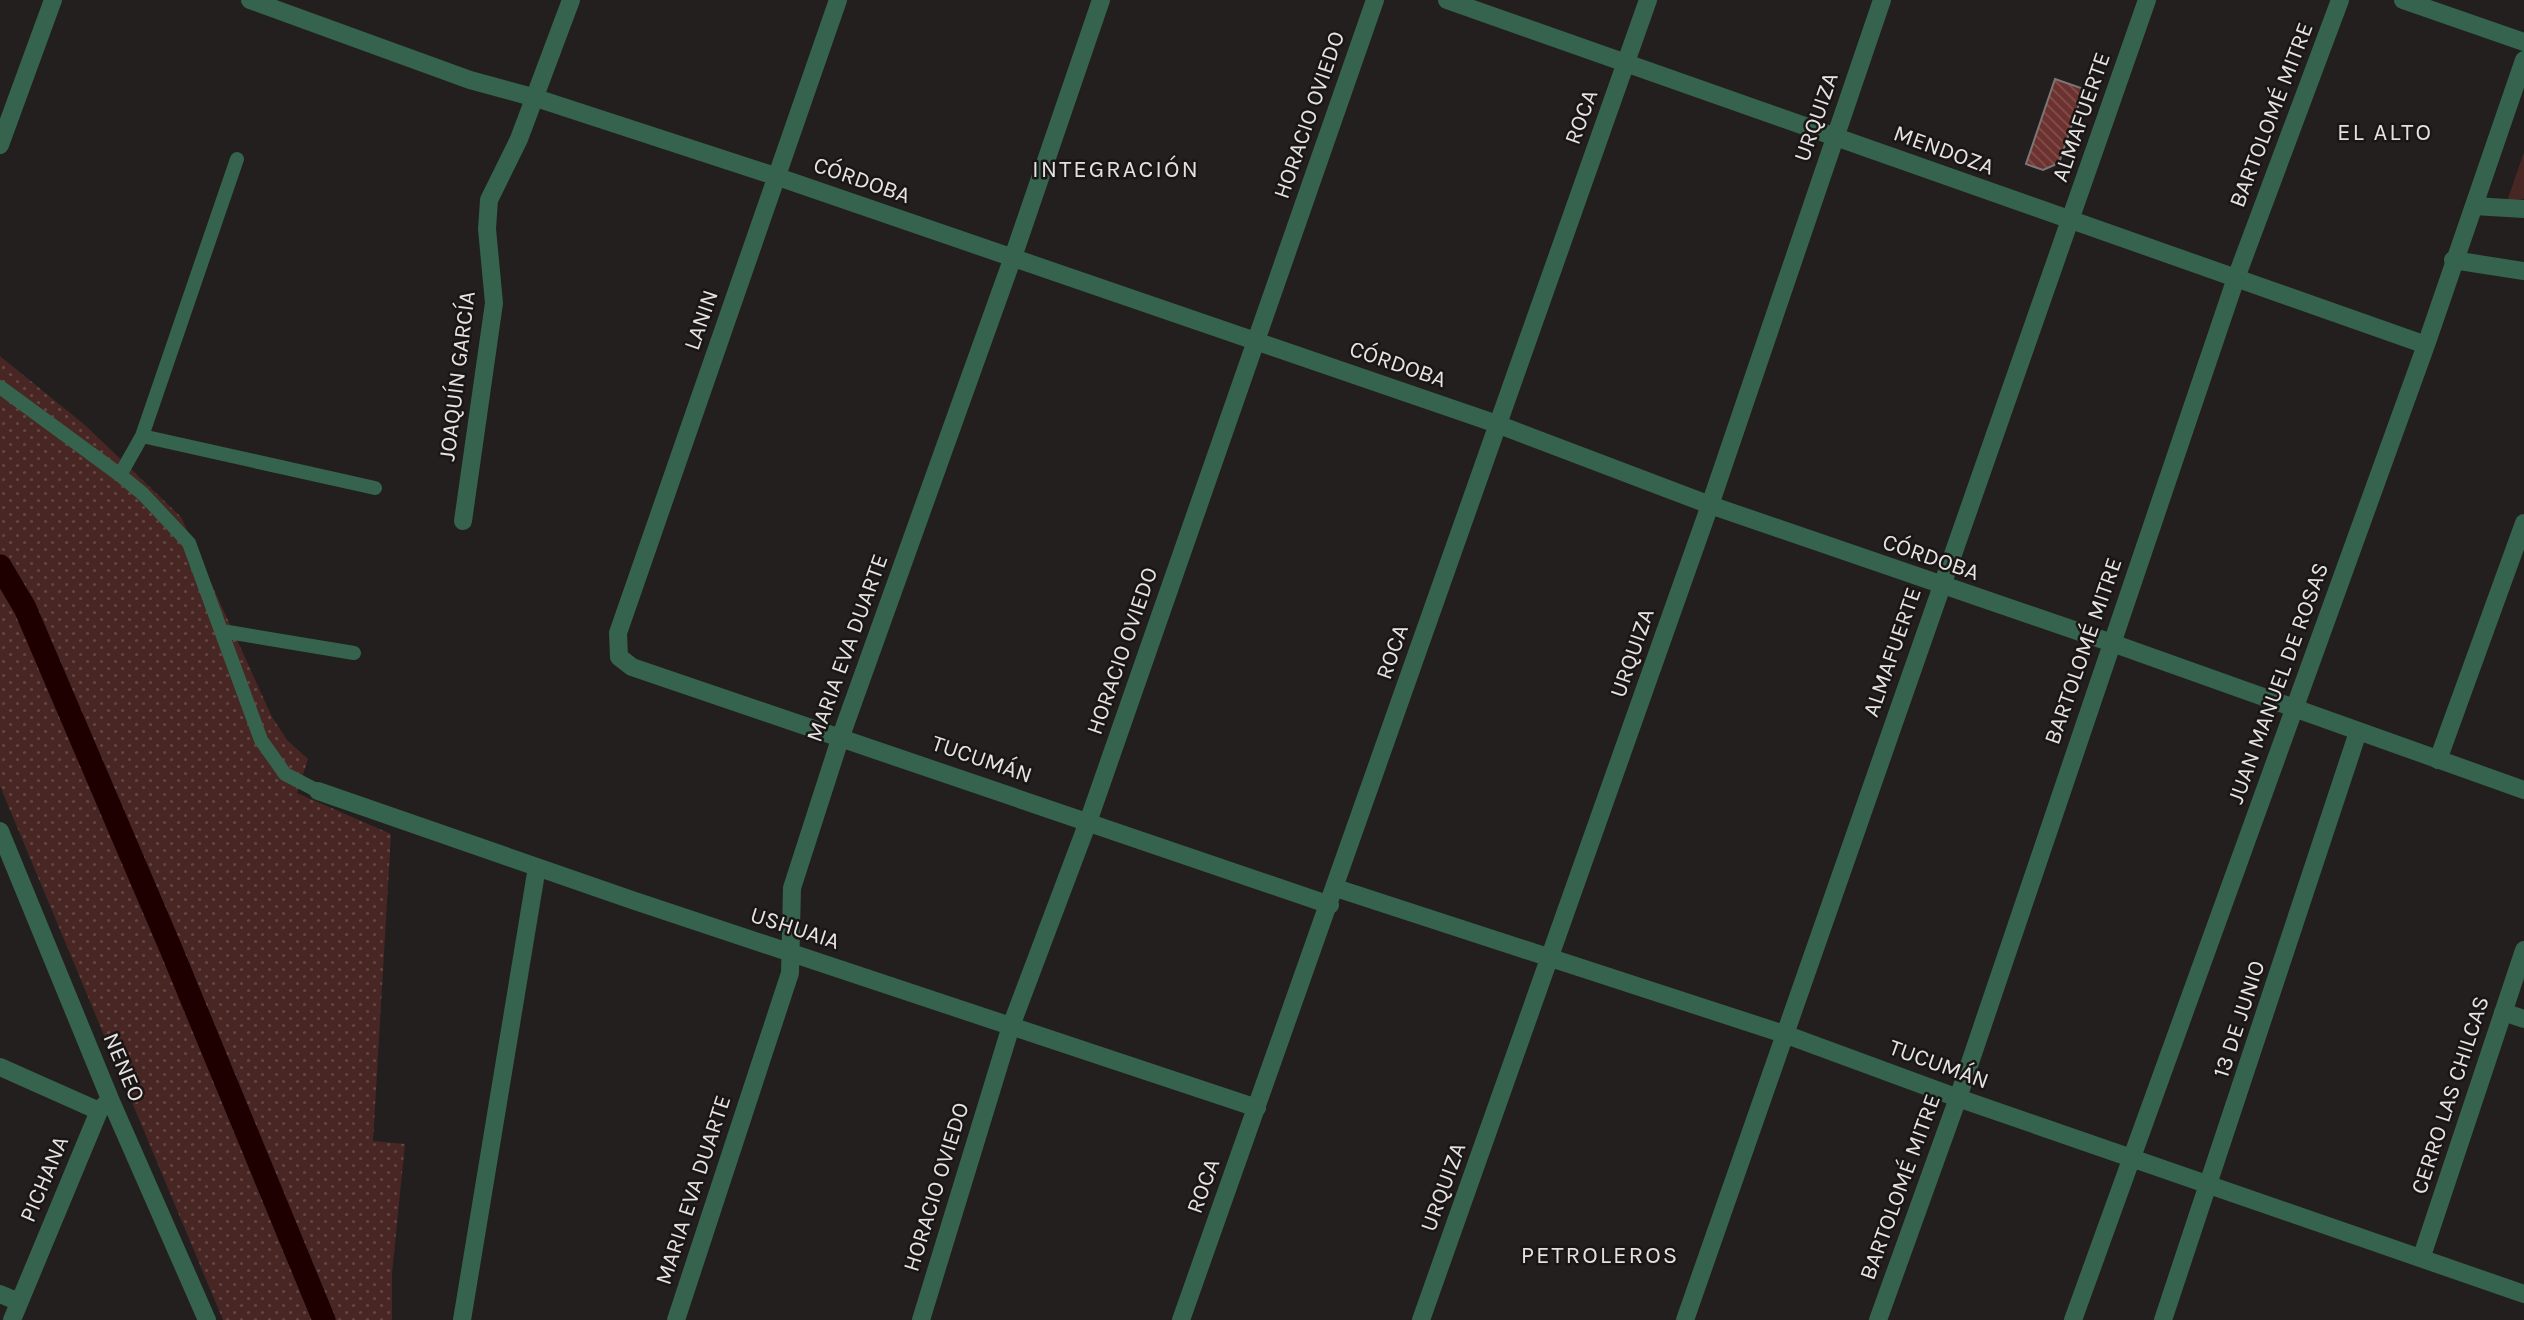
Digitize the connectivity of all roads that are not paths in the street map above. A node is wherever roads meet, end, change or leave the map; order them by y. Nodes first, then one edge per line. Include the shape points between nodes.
1 (53, 0) edge
2 (250, 0) edge
3 (570, 0) edge
4 (838, 0) edge
5 (1101, 0) edge
6 (1375, 0) edge
7 (1447, 0) edge
8 (1648, 0) edge
9 (1882, 0) edge
10 (2147, 0) edge
11 (2340, 0) edge
12 (2403, 0) edge
13 (298, 8) edge
14 (2524, 42) edge
15 (2524, 60) edge
16 (1626, 64) junction
17 (536, 97) junction
18 (1835, 137) junction
19 (0, 145) edge
20 (237, 159) dead end
21 (778, 177) junction
22 (2474, 206) junction
23 (2524, 209) edge
24 (2071, 221) junction
25 (1013, 257) junction
26 (2453, 260) junction
27 (2524, 271) edge
28 (2236, 278) junction
29 (1255, 341) junction
30 (2426, 345) junction
31 (0, 387) edge
32 (1497, 424) junction
33 (142, 436) junction
34 (120, 475) junction
35 (375, 488) dead end
36 (1710, 505) junction
37 (463, 522) dead end
38 (2524, 523) edge
39 (2519, 554) edge
40 (1940, 587) junction
41 (222, 631) junction
42 (2112, 643) junction
43 (354, 653) dead end
44 (620, 657) joint
45 (2295, 708) junction
46 (2358, 732) junction
47 (841, 736) junction
48 (2438, 760) junction
49 (2524, 790) edge
50 (318, 791) joint
51 (1088, 822) junction
52 (2, 841) edge
53 (537, 867) junction
54 (1333, 897) junction
55 (2524, 950) edge
56 (791, 953) junction
57 (1551, 958) junction
58 (2504, 1012) junction
59 (2524, 1019) edge
60 (1011, 1026) junction
61 (1787, 1035) junction
62 (0, 1067) edge
63 (1958, 1098) junction
64 (104, 1105) junction
65 (1257, 1108) junction
66 (2135, 1157) junction
67 (2211, 1184) junction
68 (2422, 1256) junction
69 (0, 1294) edge
70 (2524, 1294) edge
71 (19, 1302) junction
72 (12, 1320) edge
73 (207, 1320) edge
74 (462, 1320) edge
75 (676, 1320) edge
76 (921, 1320) edge
77 (1181, 1320) edge
78 (1421, 1320) edge
79 (1685, 1320) edge
80 (1878, 1320) edge
81 (2073, 1320) edge
82 (2163, 1320) edge

1 - 19 street
2 - 13 street, CÓRDOBA
3 - 17 street, JOAQUÍN GARCÍA
4 - 21 street, LANIN
5 - 25 street, MARIA EVA DUARTE
6 - 29 street, HORACIO OVIEDO
7 - 16 street, MENDOZA
8 - 16 street, ROCA
9 - 18 street, URQUIZA
10 - 24 street, ALMAFUERTE
11 - 28 street, BARTOLOMÉ MITRE
12 - 14 street
13 - 17 street, CÓRDOBA via 470,80
15 - 22 street, JUAN MANUEL DE ROSAS
16 - 18 street, MENDOZA
16 - 32 street, ROCA
17 - 21 street, CÓRDOBA
17 - 37 street, JOAQUÍN GARCÍA via 489,200 494,303
18 - 24 street, MENDOZA
18 - 36 street, URQUIZA
20 - 33 lane
21 - 25 street, CÓRDOBA
21 - 44 street, LANIN via 618,633
22 - 23 street
22 - 26 street, JUAN MANUEL DE ROSAS
24 - 28 street, MENDOZA
24 - 40 street, ALMAFUERTE
25 - 29 street, CÓRDOBA
25 - 47 street, MARIA EVA DUARTE
26 - 27 street
26 - 30 street, JUAN MANUEL DE ROSAS
28 - 30 street, MENDOZA
28 - 42 street, BARTOLOMÉ MITRE
29 - 32 street, CÓRDOBA
29 - 51 street, HORACIO OVIEDO
30 - 45 street, JUAN MANUEL DE ROSAS
31 - 34 lane
32 - 36 street, CÓRDOBA
32 - 54 street, ROCA
33 - 34 lane
33 - 35 lane
34 - 41 lane via 189,543
36 - 40 street, CÓRDOBA
36 - 57 street, URQUIZA
38 - 39 street
39 - 48 street
40 - 42 street, CÓRDOBA
40 - 61 street, ALMAFUERTE
41 - 43 lane
41 - 50 lane via 261,740 285,774
42 - 45 street, CÓRDOBA
42 - 63 street, BARTOLOMÉ MITRE
44 - 47 street, TUCUMÁN via 632,667
45 - 46 street, CÓRDOBA
45 - 66 street, JUAN MANUEL DE ROSAS
46 - 48 street, CÓRDOBA
46 - 67 street, 13 DE JUNIO
47 - 51 street, TUCUMÁN
47 - 56 street, MARIA EVA DUARTE via 792,888
48 - 49 street, CÓRDOBA
50 - 53 street, USHUAIA
51 - 54 street, TUCUMÁN
51 - 60 street, HORACIO OVIEDO
52 - 64 street, NENEO
53 - 56 street, USHUAIA
53 - 74 street
54 - 57 street, TUCUMÁN
54 - 65 street, ROCA
55 - 58 street, CERRO LAS CHILCAS
56 - 60 street, USHUAIA
56 - 75 street, MARIA EVA DUARTE via 790,973
57 - 61 street, TUCUMÁN
57 - 78 street, URQUIZA
58 - 59 street
58 - 68 street, CERRO LAS CHILCAS
60 - 65 street, USHUAIA
60 - 76 street, HORACIO OVIEDO
61 - 63 street, TUCUMÁN
61 - 79 street, ALMAFUERTE
62 - 64 street
63 - 66 street, TUCUMÁN
63 - 80 street, BARTOLOMÉ MITRE
64 - 71 street, PICHANA
64 - 73 street, NENEO
65 - 77 street, ROCA
66 - 67 street, TUCUMÁN
66 - 81 street, JUAN MANUEL DE ROSAS
67 - 68 street, TUCUMÁN
67 - 82 street, 13 DE JUNIO
68 - 70 street, TUCUMÁN
69 - 71 street
71 - 72 street, PICHANA

